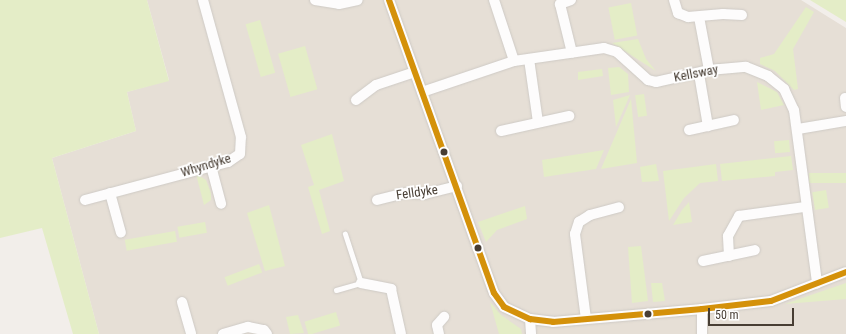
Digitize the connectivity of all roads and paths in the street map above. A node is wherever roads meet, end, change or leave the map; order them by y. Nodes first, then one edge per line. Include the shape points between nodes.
1 (203, 0) edge
2 (315, 0) edge
3 (358, 0) edge
4 (389, 0) edge
5 (494, 0) edge
6 (571, 0) edge
7 (674, 0) edge
8 (742, 15) dead end
9 (699, 17) junction
10 (572, 52) junction
11 (529, 59) junction
12 (514, 61) junction
13 (709, 70) junction
14 (415, 72) junction
15 (699, 74) junction
16 (422, 92) junction
17 (356, 100) dead end
18 (569, 116) dead end
19 (734, 120) dead end
20 (846, 121) edge
21 (538, 122) junction
22 (708, 126) junction
23 (798, 129) junction
24 (689, 130) dead end
25 (501, 131) dead end
26 (211, 166) junction
27 (457, 186) junction
28 (110, 193) junction
29 (85, 200) dead end
30 (378, 200) dead end
31 (221, 204) dead end
32 (619, 207) dead end
33 (805, 207) junction
34 (121, 233) dead end
35 (345, 234) dead end
36 (755, 250) dead end
37 (729, 256) junction
38 (703, 261) dead end
39 (846, 272) edge
40 (361, 283) junction
41 (817, 283) junction
42 (336, 290) dead end
43 (182, 302) dead end
44 (702, 309) junction
45 (444, 317) dead end
46 (530, 319) junction
47 (586, 319) junction
48 (191, 334) edge
49 (223, 334) edge
50 (267, 334) edge
51 (401, 334) edge
52 (439, 334) edge
53 (531, 334) edge
54 (702, 334) edge

1 - 26 street, Whyndyke via 241,137 240,154 228,162
2 - 3 street via 339,4
4 - 14 street
5 - 12 street
6 - 10 street via 560,4
7 - 9 street via 678,13
8 - 9 street
9 - 13 street
10 - 11 street, Kellsway
10 - 15 street, Kellsway via 604,48 617,52 648,80 656,82
11 - 12 street, Kellsway
11 - 21 street
12 - 16 street, Kellsway
13 - 15 street, Kellsway
13 - 23 street, Kellsway via 746,67 768,76 784,89 794,110
14 - 16 street
14 - 17 street via 376,84
15 - 22 street
16 - 27 street
18 - 21 street
19 - 22 street
20 - 23 street
21 - 25 street
22 - 24 street
23 - 33 street, Kellsway
26 - 28 street, Whyndyke
26 - 31 street
27 - 30 street, Felldyke via 425,194 406,193
27 - 46 street via 494,293 504,307
28 - 29 street, Whyndyke
28 - 34 street
32 - 47 street via 590,215 579,222 575,234
33 - 37 street via 739,216 728,236
33 - 41 street, Kellsway
35 - 40 lane
36 - 37 street
37 - 38 street
39 - 41 street
40 - 42 lane
40 - 51 street via 391,289
41 - 44 street via 771,301
43 - 48 street
44 - 47 street
44 - 54 street
45 - 52 street via 437,325
46 - 47 street via 553,322
46 - 53 street
49 - 50 street via 248,327 264,330

